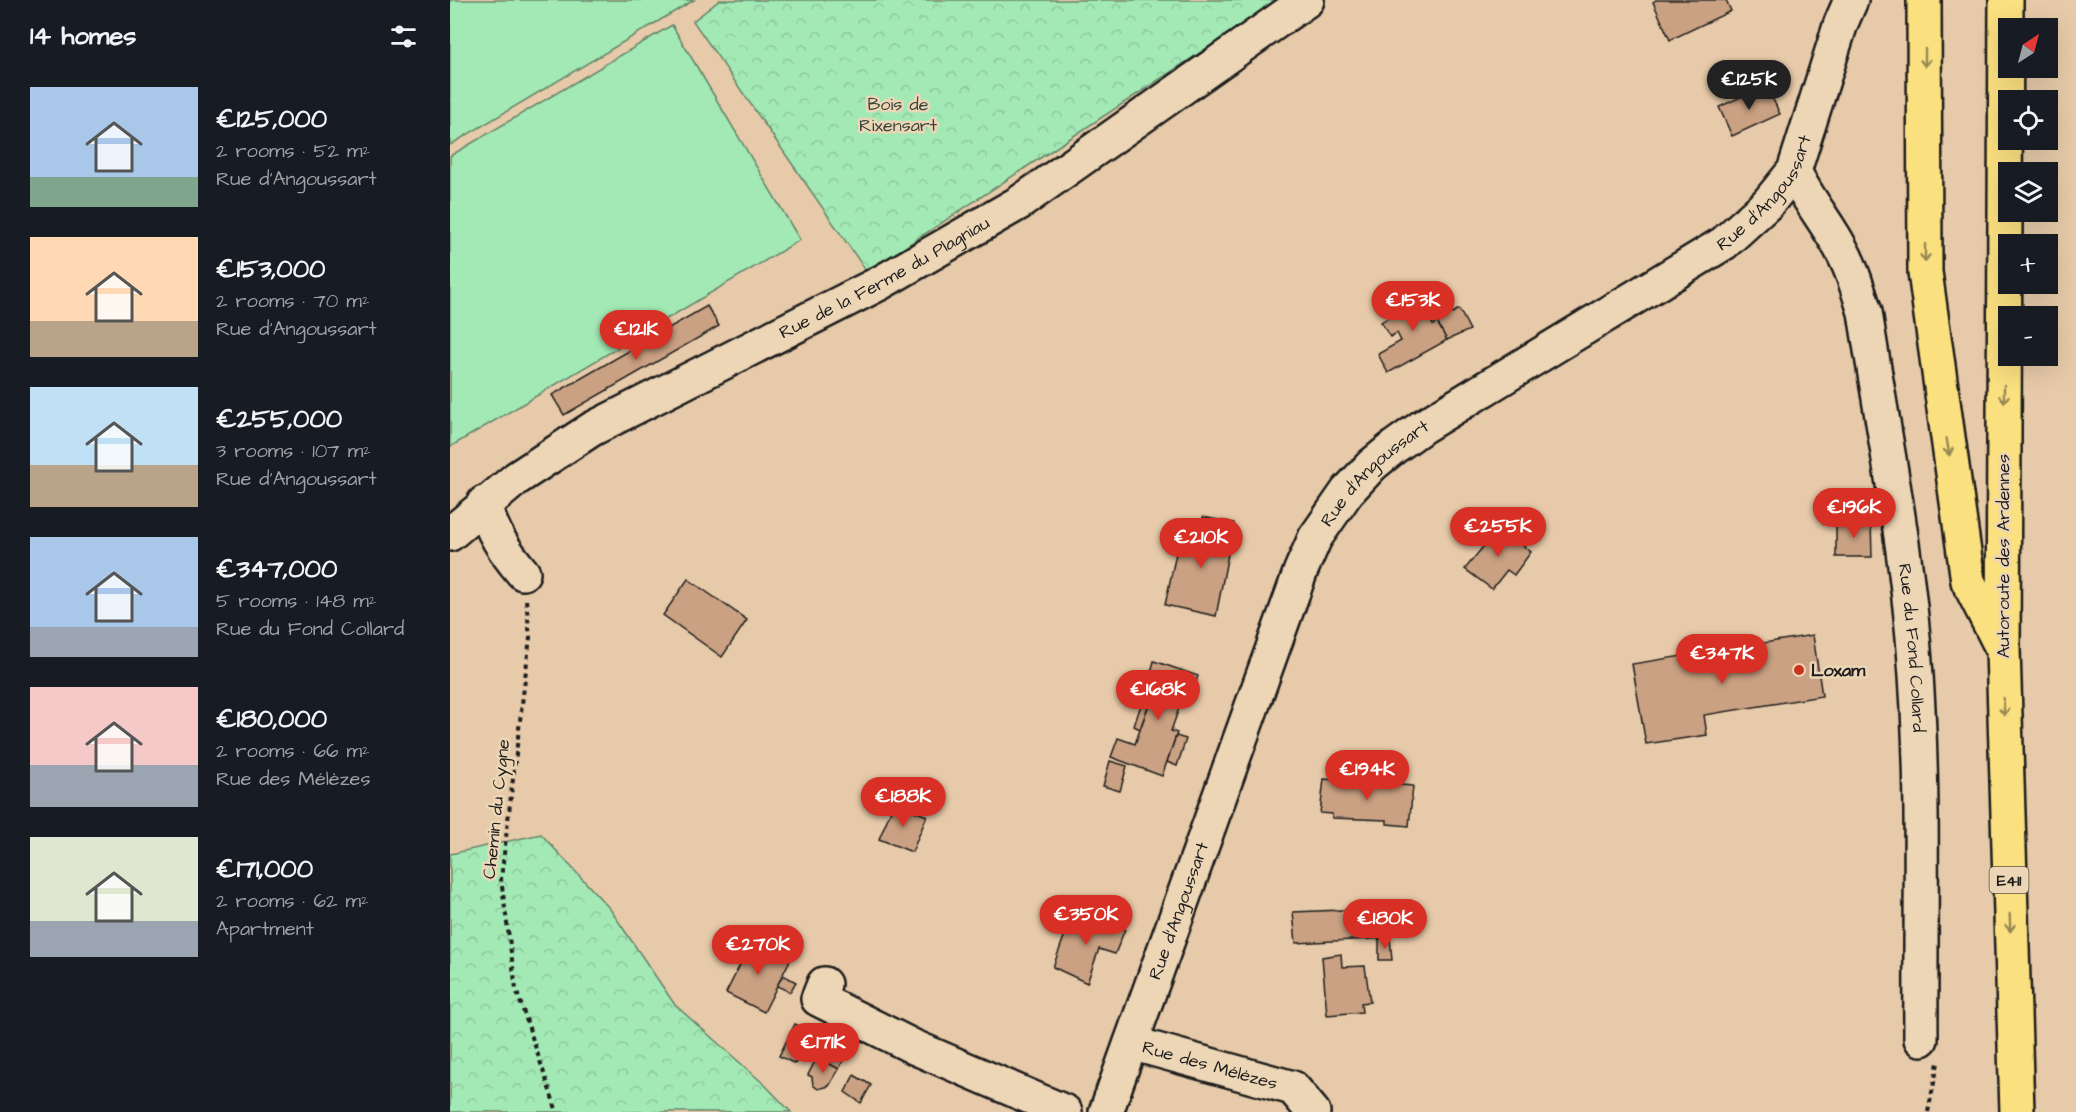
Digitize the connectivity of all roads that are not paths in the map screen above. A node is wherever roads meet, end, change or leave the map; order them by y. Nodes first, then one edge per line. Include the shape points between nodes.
1 (1307, 0) edge
2 (1851, 0) edge
3 (1924, 0) edge
4 (2006, 0) edge
5 (1794, 171) junction
6 (484, 503) junction
7 (450, 534) edge
8 (524, 573) road end
9 (2003, 649) junction
10 (824, 984) dead end
11 (1131, 1044) junction
12 (1929, 1049) road end
13 (1065, 1112) edge
14 (1106, 1112) edge
15 (1313, 1112) edge
16 (2017, 1112) edge

1 - 6 street, Rue de la Ferme du Plagniau via 1019,203 880,283 592,429
2 - 5 street, Rue d'Angoussart
3 -> 9 highway via 1925,272 1936,367 1968,581
4 -> 9 highway, Autoroute des Ardennes / E411
5 - 11 street, Rue d'Angoussart via 1768,203 1724,243 1422,427 1372,465 1347,492 1315,538 1301,570
5 - 12 street, Rue du Fond Collard via 1853,271 1865,312 1907,590 1917,693
6 - 7 street, Rue de la Ferme du Plagniau
6 - 8 street via 500,543
9 -> 16 highway, Autoroute des Ardennes / E411
10 - 13 street via 818,999 914,1047
11 - 14 street, Rue d'Angoussart
11 - 15 street, Rue des Mélèzes via 1293,1088

